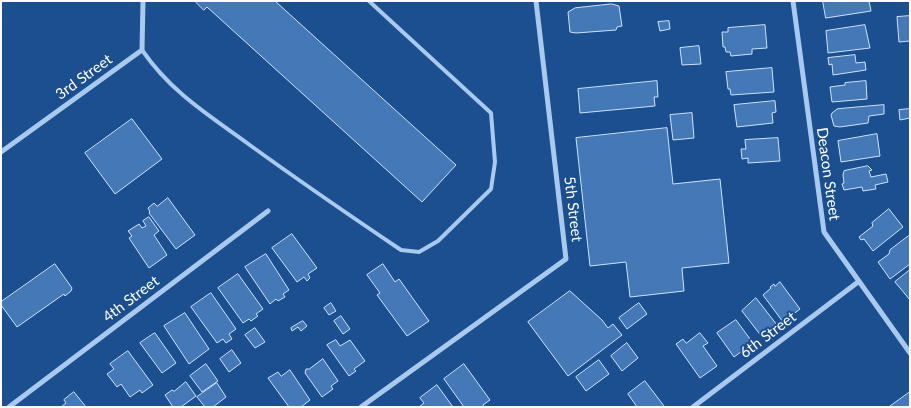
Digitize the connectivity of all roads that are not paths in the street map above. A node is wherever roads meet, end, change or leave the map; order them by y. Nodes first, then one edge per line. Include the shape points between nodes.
1 (143, 1) edge
2 (369, 1) edge
3 (536, 1) edge
4 (793, 1) edge
5 (142, 50) junction
6 (1, 152) edge
7 (268, 211) dead end
8 (858, 282) junction
9 (910, 352) edge
10 (9, 407) edge
11 (361, 407) edge
12 (693, 407) edge

1 - 5 street
2 - 5 lane via 491,113 495,162 490,189 438,241 418,252 401,250 303,184 183,96
3 - 11 street, 5th Street via 566,259
4 - 8 street, Deacon Street via 824,232
5 - 6 street, 3rd Street
7 - 10 street, 4th Street
8 - 9 street, Deacon Street
8 - 12 street, 6th Street

